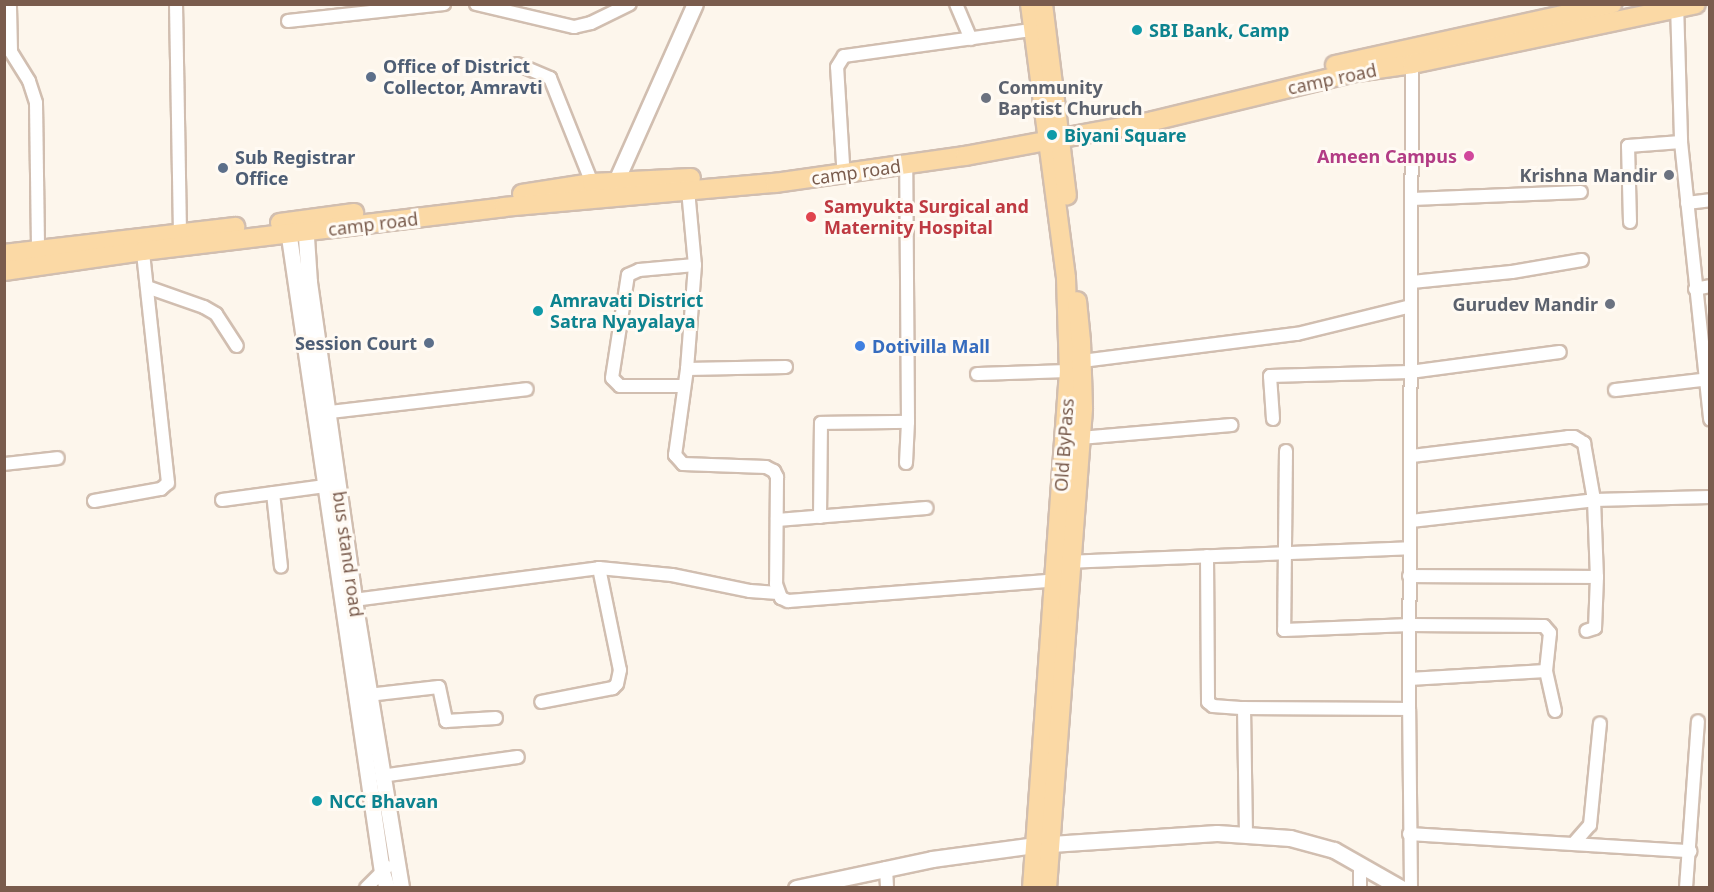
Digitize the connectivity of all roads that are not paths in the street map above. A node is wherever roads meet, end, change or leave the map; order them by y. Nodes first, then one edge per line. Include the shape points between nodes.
1 (176, 4) edge
2 (444, 4) edge
3 (476, 4) edge
4 (630, 4) edge
5 (695, 4) edge
6 (956, 4) edge
7 (1030, 4) edge
8 (1043, 4) edge
9 (1612, 4) edge
10 (1696, 4) edge
11 (10, 7) dead end
12 (1677, 7) edge
13 (288, 21) dead end
14 (1032, 30) junction
15 (971, 39) junction
16 (517, 64) dead end
17 (1412, 64) junction
18 (1053, 135) junction
19 (1681, 142) junction
20 (843, 164) junction
21 (906, 164) junction
22 (592, 183) junction
23 (612, 189) junction
24 (688, 190) junction
25 (1581, 192) dead end
26 (1412, 199) junction
27 (1710, 200) edge
28 (1687, 203) junction
29 (1630, 222) dead end
30 (297, 226) junction
31 (180, 240) junction
32 (39, 250) junction
33 (143, 251) junction
34 (4, 254) edge
35 (1582, 260) dead end
36 (695, 265) junction
37 (4, 271) edge
38 (1412, 282) junction
39 (1710, 286) edge
40 (147, 287) junction
41 (1695, 289) junction
42 (1411, 306) junction
43 (237, 346) dead end
44 (1560, 352) dead end
45 (1075, 366) junction
46 (786, 367) dead end
47 (687, 369) junction
48 (1410, 372) junction
49 (977, 374) dead end
50 (1708, 379) edge
51 (683, 386) junction
52 (527, 389) dead end
53 (1615, 390) dead end
54 (321, 413) junction
55 (1273, 419) dead end
56 (1710, 419) edge
57 (908, 422) junction
58 (1231, 425) dead end
59 (1080, 438) junction
60 (1286, 451) dead end
61 (1412, 456) junction
62 (58, 458) dead end
63 (906, 463) dead end
64 (4, 464) edge
65 (325, 486) junction
66 (273, 493) junction
67 (1710, 497) edge
68 (222, 500) dead end
69 (1594, 500) junction
70 (94, 501) dead end
71 (927, 508) dead end
72 (820, 517) junction
73 (777, 520) junction
74 (1411, 522) junction
75 (1410, 548) junction
76 (1284, 552) junction
77 (1207, 556) junction
78 (281, 567) dead end
79 (599, 568) junction
80 (1063, 571) junction
81 (1409, 576) junction
82 (1597, 577) junction
83 (778, 593) junction
84 (348, 601) junction
85 (1410, 625) junction
86 (1586, 631) dead end
87 (1546, 671) junction
88 (1409, 679) junction
89 (368, 695) junction
90 (541, 702) dead end
91 (1244, 708) junction
92 (1409, 709) junction
93 (1555, 711) dead end
94 (496, 718) dead end
95 (1698, 721) dead end
96 (1600, 723) dead end
97 (518, 757) dead end
98 (381, 776) junction
99 (1409, 834) junction
100 (1246, 835) junction
101 (1575, 842) junction
102 (1043, 844) junction
103 (1690, 851) junction
104 (395, 859) junction
105 (1360, 866) junction
106 (886, 868) junction
107 (382, 872) junction
108 (798, 887) edge
109 (1410, 887) edge
110 (366, 888) edge
111 (387, 888) edge
112 (401, 888) edge
113 (887, 888) edge
114 (1032, 888) edge
115 (1047, 888) edge
116 (1360, 888) edge
117 (1686, 888) edge

1 - 31 street
2 - 13 street
3 - 4 street via 574,27
5 - 23 street
6 - 15 street
7 - 14 main road, Old ByPass
8 - 18 main road
9 - 18 main road, camp road via 1484,30
10 - 12 main road, camp road
11 - 32 street via 11,51 29,81 36,103
12 - 17 main road, camp road
12 - 19 street
14 - 15 street
14 - 18 main road, Old ByPass
15 - 20 street via 849,53 841,60 837,67
16 - 22 street via 550,78
17 - 18 main road, camp road via 1356,72
17 - 26 street
18 - 20 main road, camp road
18 - 21 main road, camp road
18 - 45 main road, Old ByPass
19 - 28 street
19 - 29 street via 1628,146
20 - 23 main road, camp road
21 - 24 main road, camp road via 775,183
21 - 57 street
22 - 23 main road, camp road
22 - 30 main road, camp road
23 - 24 main road, camp road
23 - 30 main road, camp road
24 - 36 street
25 - 26 street
26 - 38 street
27 - 28 street
28 - 41 street
30 - 31 main road, camp road
30 - 54 street, bus stand road via 309,282
31 - 32 main road, camp road
31 - 33 main road, camp road
32 - 34 main road, camp road
33 - 37 main road, camp road
33 - 40 street
35 - 38 street
36 - 47 street
36 - 51 street via 639,270 628,275 612,378 620,386
38 - 42 street
39 - 41 street
40 - 43 street via 216,314
40 - 70 street via 168,483 161,489
41 - 50 street
42 - 45 street via 1297,334
42 - 48 street
44 - 48 street
45 - 49 street
45 - 59 main road
45 - 80 main road, Old ByPass
46 - 47 street
47 - 51 street
48 - 55 street via 1270,376
48 - 61 street
50 - 53 street
50 - 56 street
51 - 73 street via 677,460 682,464 766,466 777,477
52 - 54 street
54 - 65 street, bus stand road
54 - 84 street, bus stand road
57 - 63 street
57 - 72 street via 821,423
58 - 59 street
59 - 80 main road
60 - 76 street
61 - 69 street via 1574,437 1584,443
61 - 74 street
62 - 64 street
65 - 66 street
65 - 84 street, bus stand road
66 - 68 street
66 - 78 street
67 - 69 street
69 - 74 street
69 - 82 street
71 - 72 street
72 - 73 street
73 - 83 street
74 - 75 street
75 - 76 street
75 - 81 street
76 - 77 street
76 - 85 street via 1284,630
77 - 80 street
77 - 91 street via 1208,702 1213,706
79 - 83 street via 672,575
79 - 84 street
79 - 90 street via 620,670 617,684
80 - 83 street via 788,601
80 - 102 main road, Old ByPass
81 - 82 street
81 - 85 street
82 - 86 street via 1595,628
84 - 89 street, bus stand road
84 - 107 street, bus stand road
85 - 87 street via 1544,626 1550,633
85 - 88 street
87 - 88 street
87 - 93 street
88 - 92 street
89 - 94 street via 439,687 446,721
89 - 98 street, bus stand road
91 - 92 street
91 - 100 street
92 - 99 street
95 - 103 street
96 - 101 street via 1590,825
97 - 98 street
98 - 104 street, bus stand road
99 - 101 street
99 - 109 street
100 - 102 street via 1217,833
100 - 105 street via 1290,838 1334,850
101 - 103 street
102 - 106 street
102 - 114 main road, Old ByPass
102 - 115 main road
103 - 117 street
104 - 107 street
104 - 112 street, bus stand road
105 - 109 street
105 - 116 street
106 - 108 street
106 - 113 street
107 - 110 street
107 - 111 street, bus stand road

